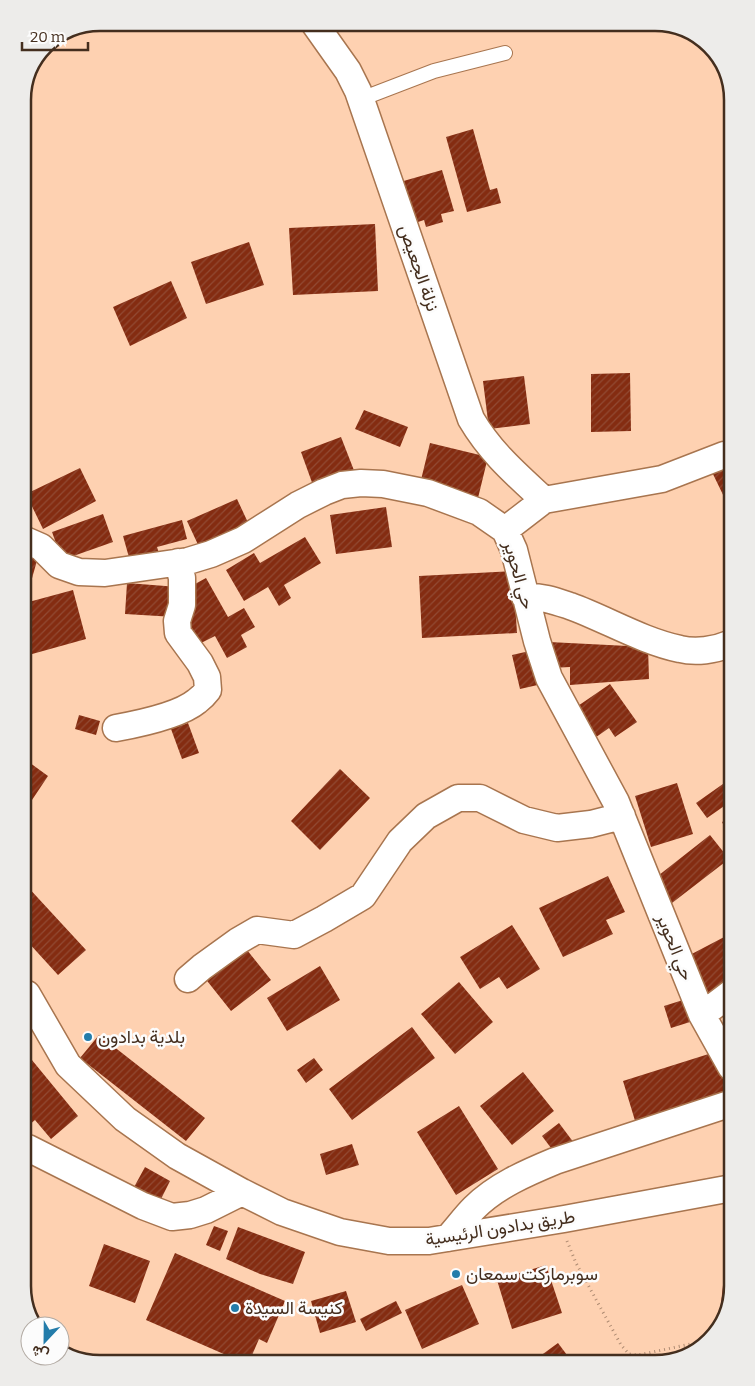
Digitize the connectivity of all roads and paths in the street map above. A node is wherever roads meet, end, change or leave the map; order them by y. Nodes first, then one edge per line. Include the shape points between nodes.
1 (320, 31) edge
2 (505, 53) dead end
3 (361, 99) junction
4 (724, 455) dead end
5 (544, 500) junction
6 (505, 530) junction
7 (31, 543) edge
8 (178, 562) junction
9 (525, 597) junction
10 (724, 646) edge
11 (116, 728) dead end
12 (622, 816) junction
13 (188, 979) dead end
14 (724, 998) edge
15 (31, 1001) edge
16 (702, 1015) junction
17 (724, 1054) edge
18 (724, 1106) edge
19 (31, 1150) edge
20 (724, 1189) edge
21 (242, 1192) junction
22 (564, 1219) junction
23 (448, 1238) junction
24 (690, 1344) edge
25 (638, 1355) edge
26 (638, 1355) edge

1 - 3 street, نزلة الجعيص via 348,71
2 - 3 lane via 434,71
3 - 5 street, نزلة الجعيص via 470,419 503,463
4 - 5 street via 662,479
5 - 6 street
6 - 8 street, حي الحوير via 479,512 428,493 361,483 342,485 324,492 242,540 211,554
6 - 9 street, حي الحوير via 514,550
7 - 8 street, حي الحوير via 41,547 59,565 79,572 105,573
8 - 11 street via 182,578 182,605 176,621 178,633 200,663 207,677 208,690 197,702 179,710
9 - 10 street via 553,600 682,650
9 - 12 street, حي الحوير via 549,678
12 - 13 street via 557,828 524,820 480,798 458,798 426,816 400,841 362,896 294,934 257,930
12 - 16 street, حي الحوير
14 - 16 street
15 - 21 street, طريق بدادون الرئيسية via 68,1065 125,1119 177,1156
16 - 17 street, حي الحوير
18 - 23 street via 527,1172 498,1188 474,1208
19 - 21 street via 143,1206 172,1217 206,1210
20 - 22 street, طريق بدادون الرئيسية
21 - 23 street, طريق بدادون الرئيسية via 282,1212 340,1232 390,1241
22 - 23 street, طريق بدادون الرئيسية
22 - 26 path via 567,1241 576,1263 621,1345 629,1354
24 - 25 path

